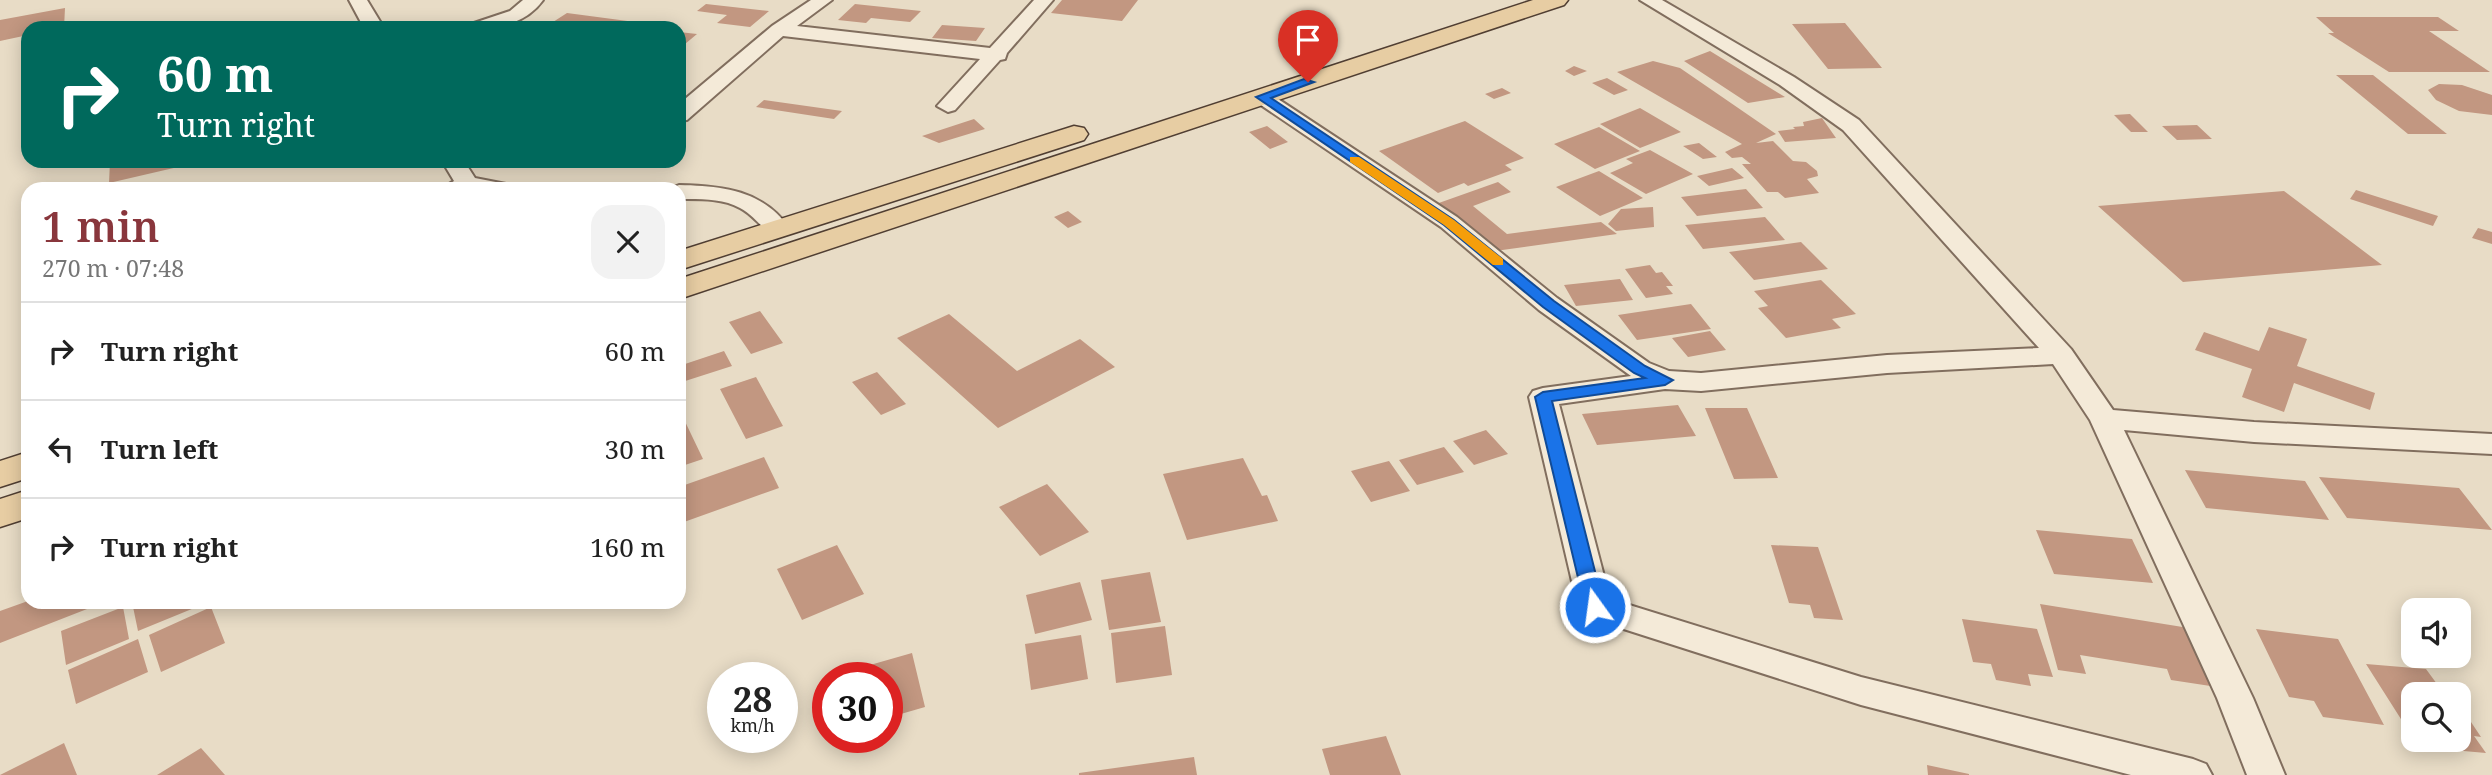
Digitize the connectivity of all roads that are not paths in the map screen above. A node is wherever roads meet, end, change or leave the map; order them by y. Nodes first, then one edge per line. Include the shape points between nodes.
1 (358, 0) edge
2 (534, 0) edge
3 (824, 0) edge
4 (1044, 0) edge
5 (1487, 0) edge
6 (1556, 0) edge
7 (1649, 0) edge
8 (370, 21) edge
9 (499, 21) edge
10 (779, 30) junction
11 (998, 55) junction
12 (1262, 97) junction
13 (948, 106) dead end
14 (686, 109) edge
15 (686, 192) edge
16 (778, 229) junction
17 (686, 259) edge
18 (686, 287) edge
19 (2061, 355) junction
20 (1665, 380) junction
21 (2104, 419) junction
22 (2492, 444) edge
23 (21, 467) edge
24 (0, 474) edge
25 (21, 506) edge
26 (0, 513) edge
27 (2193, 775) edge
28 (2266, 775) edge

1 - 8 street
2 - 9 street via 517,15
3 - 10 street
4 - 11 street
5 - 16 main road
6 - 12 main road
7 - 19 street via 1852,125
10 - 11 street
10 - 14 street
11 - 13 street
12 - 18 main road
12 - 20 street via 1449,222 1548,304 1639,369
15 - 16 street via 727,193 763,209
16 - 17 main road
19 - 20 street via 1887,364 1701,382
19 - 21 street
20 - 27 street via 1543,397 1595,607 1861,691
21 - 22 street
21 - 28 street via 2235,698
23 - 24 main road
25 - 26 main road

